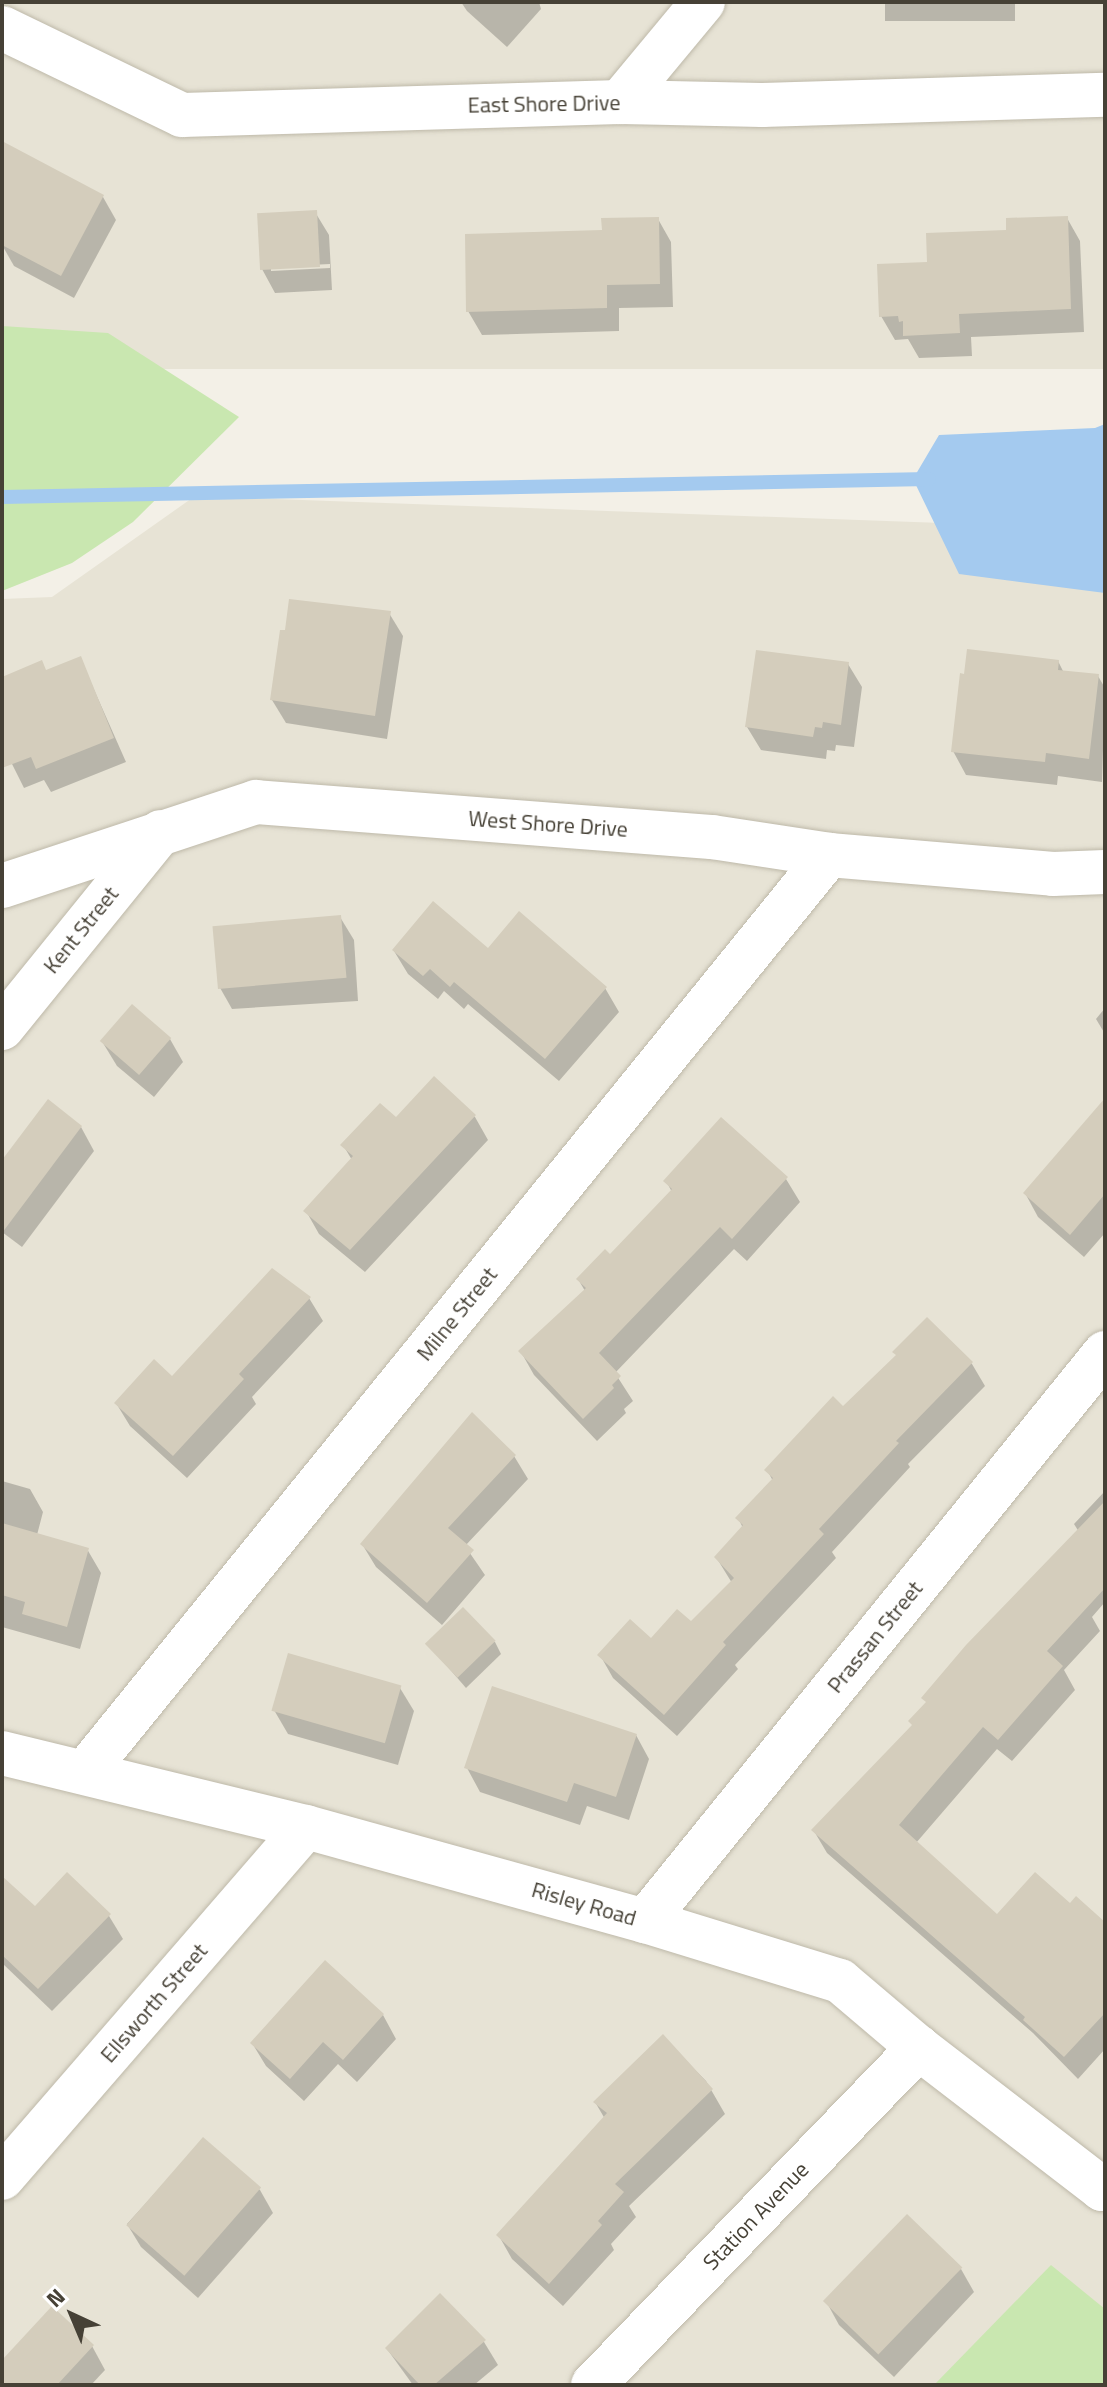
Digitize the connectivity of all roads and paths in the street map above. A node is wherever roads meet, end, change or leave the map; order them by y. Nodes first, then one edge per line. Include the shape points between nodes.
1 (20, 2) edge
2 (703, 2) edge
3 (2, 26) edge
4 (1105, 95) edge
5 (620, 102) junction
6 (161, 832) junction
7 (829, 855) junction
8 (1105, 872) edge
9 (2, 886) edge
10 (2, 1028) edge
11 (1105, 1353) edge
12 (2, 1753) edge
13 (85, 1772) junction
14 (306, 1827) junction
15 (645, 1921) junction
16 (919, 2048) junction
17 (2, 2178) edge
18 (1103, 2187) edge
19 (593, 2385) edge

1 - 3 street
2 - 5 street
3 - 5 street, East Shore Drive via 182,115
4 - 5 street, East Shore Drive via 762,105
6 - 7 street, West Shore Drive via 256,802 712,837
6 - 9 street, West Shore Drive
6 - 10 street, Kent Street
7 - 8 street, West Shore Drive via 1053,874
7 - 13 street, Milne Street
11 - 15 street, Prassan Street
12 - 13 street, Risley Road
13 - 14 street, Risley Road
14 - 15 street, Risley Road
14 - 17 street, Ellsworth Street
15 - 16 street, Risley Road via 840,1981
16 - 18 street, Risley Road
16 - 19 street, Station Avenue

